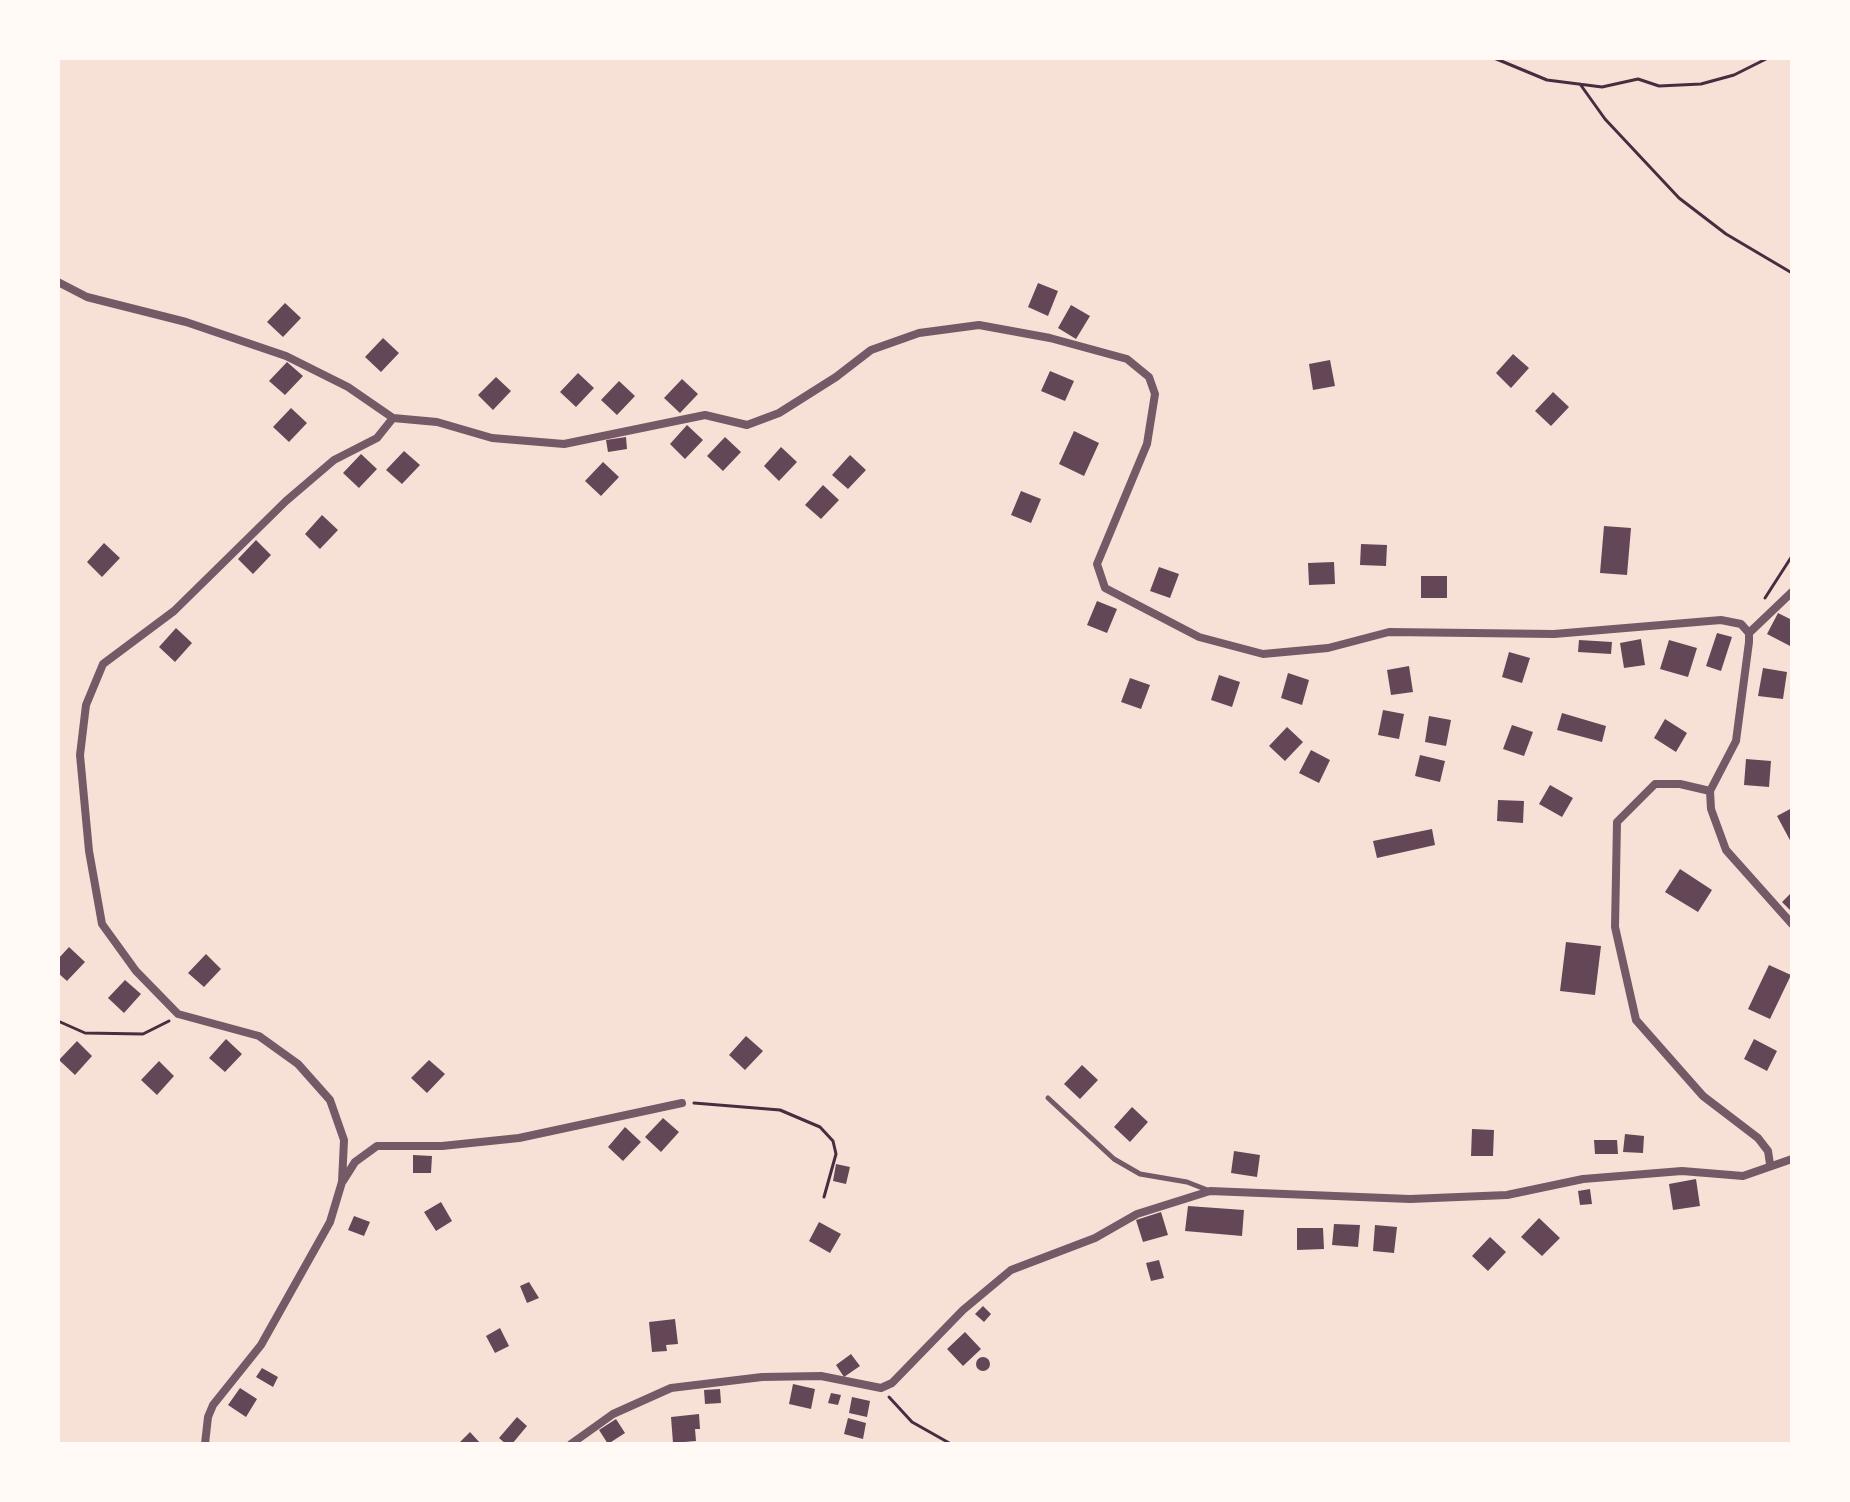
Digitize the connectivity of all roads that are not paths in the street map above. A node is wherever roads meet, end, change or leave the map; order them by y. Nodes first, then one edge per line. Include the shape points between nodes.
1 (58, 282) edge
2 (393, 418) junction
3 (1792, 592) edge
4 (1749, 633) junction
5 (1710, 791) junction
6 (1792, 924) edge
7 (1048, 1098) dead end
8 (682, 1103) road end
9 (1792, 1159) edge
10 (1770, 1164) junction
11 (342, 1182) junction
12 (1210, 1191) junction
13 (205, 1444) edge
14 (571, 1444) edge

1 - 2 street via 87,297 186,322 286,356 348,387
2 - 4 street via 437,422 492,438 564,444 705,415 747,425 779,413 871,350 919,333 979,325 1127,359 1149,377 1155,394 1147,444 1097,564 1105,588 1199,637 1263,654 1328,648 1389,632 1554,634 1721,620 1741,624
2 - 11 street via 377,438 334,460 310,480 174,611 103,664 86,705 80,755 102,924 136,971 178,1014 259,1036 298,1064 338,1114 344,1140
3 - 4 street
4 - 5 street via 1736,741
5 - 6 street via 1726,850
5 - 10 street via 1655,784 1617,822 1615,927 1636,1020 1703,1096 1758,1138
7 - 12 lane via 1114,1159 1140,1174
8 - 11 street via 519,1138 377,1146 355,1162
9 - 10 street
10 - 12 street via 1743,1176 1682,1171 1583,1179 1494,1196 1410,1199
11 - 13 street via 314,1256 261,1345 213,1405
12 - 14 street via 1137,1214 1095,1238 1011,1270 884,1387 821,1376 671,1388 613,1414

